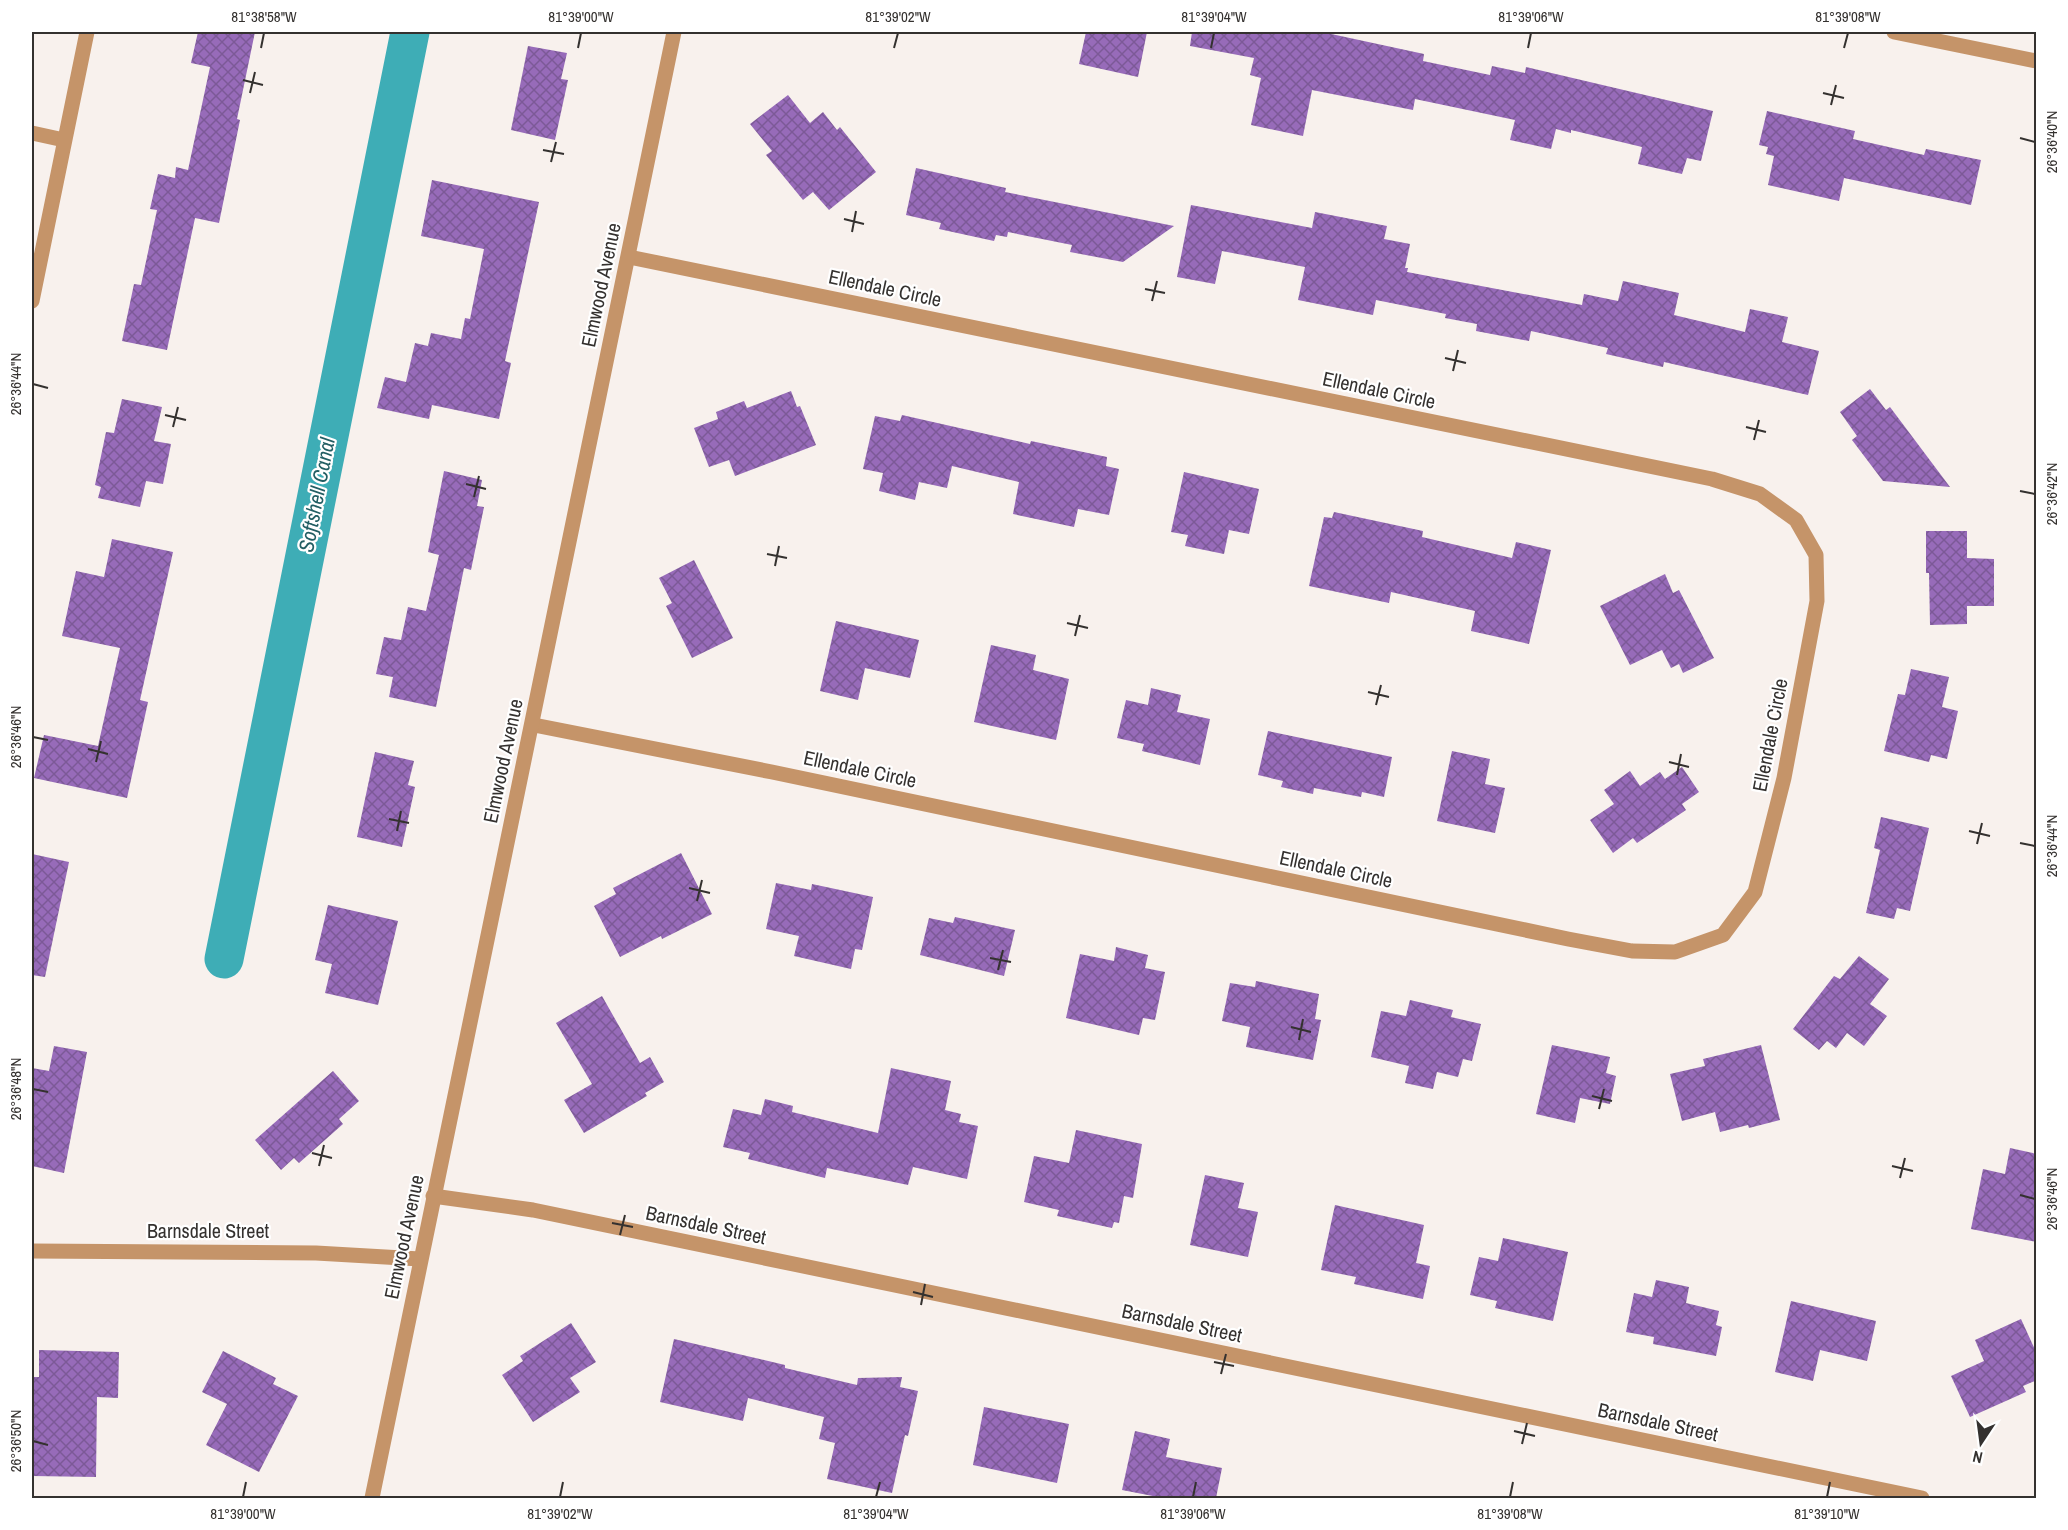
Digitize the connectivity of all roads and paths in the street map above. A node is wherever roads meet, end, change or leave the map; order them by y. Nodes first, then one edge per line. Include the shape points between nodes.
1 (87, 32) edge
2 (674, 32) edge
3 (1894, 32) edge
4 (2037, 61) edge
5 (32, 133) edge
6 (64, 140) junction
7 (629, 257) junction
8 (32, 301) edge
9 (534, 725) junction
10 (433, 1196) junction
11 (32, 1251) edge
12 (420, 1259) junction
13 (372, 1498) edge
14 (1922, 1498) edge

1 - 6 street
2 - 7 street, Elmwood Avenue
3 - 4 street
5 - 6 street
6 - 8 street
7 - 9 street, Elmwood Avenue
7 - 9 street, Ellendale Circle via 1712,479 1760,494 1796,520 1816,555 1817,601 1784,778 1755,892 1723,935 1675,952 1632,951
9 - 10 street, Elmwood Avenue
10 - 12 street, Elmwood Avenue
10 - 14 street, Barnsdale Street via 533,1210
11 - 12 street, Barnsdale Street via 316,1253
12 - 13 street, Elmwood Avenue

